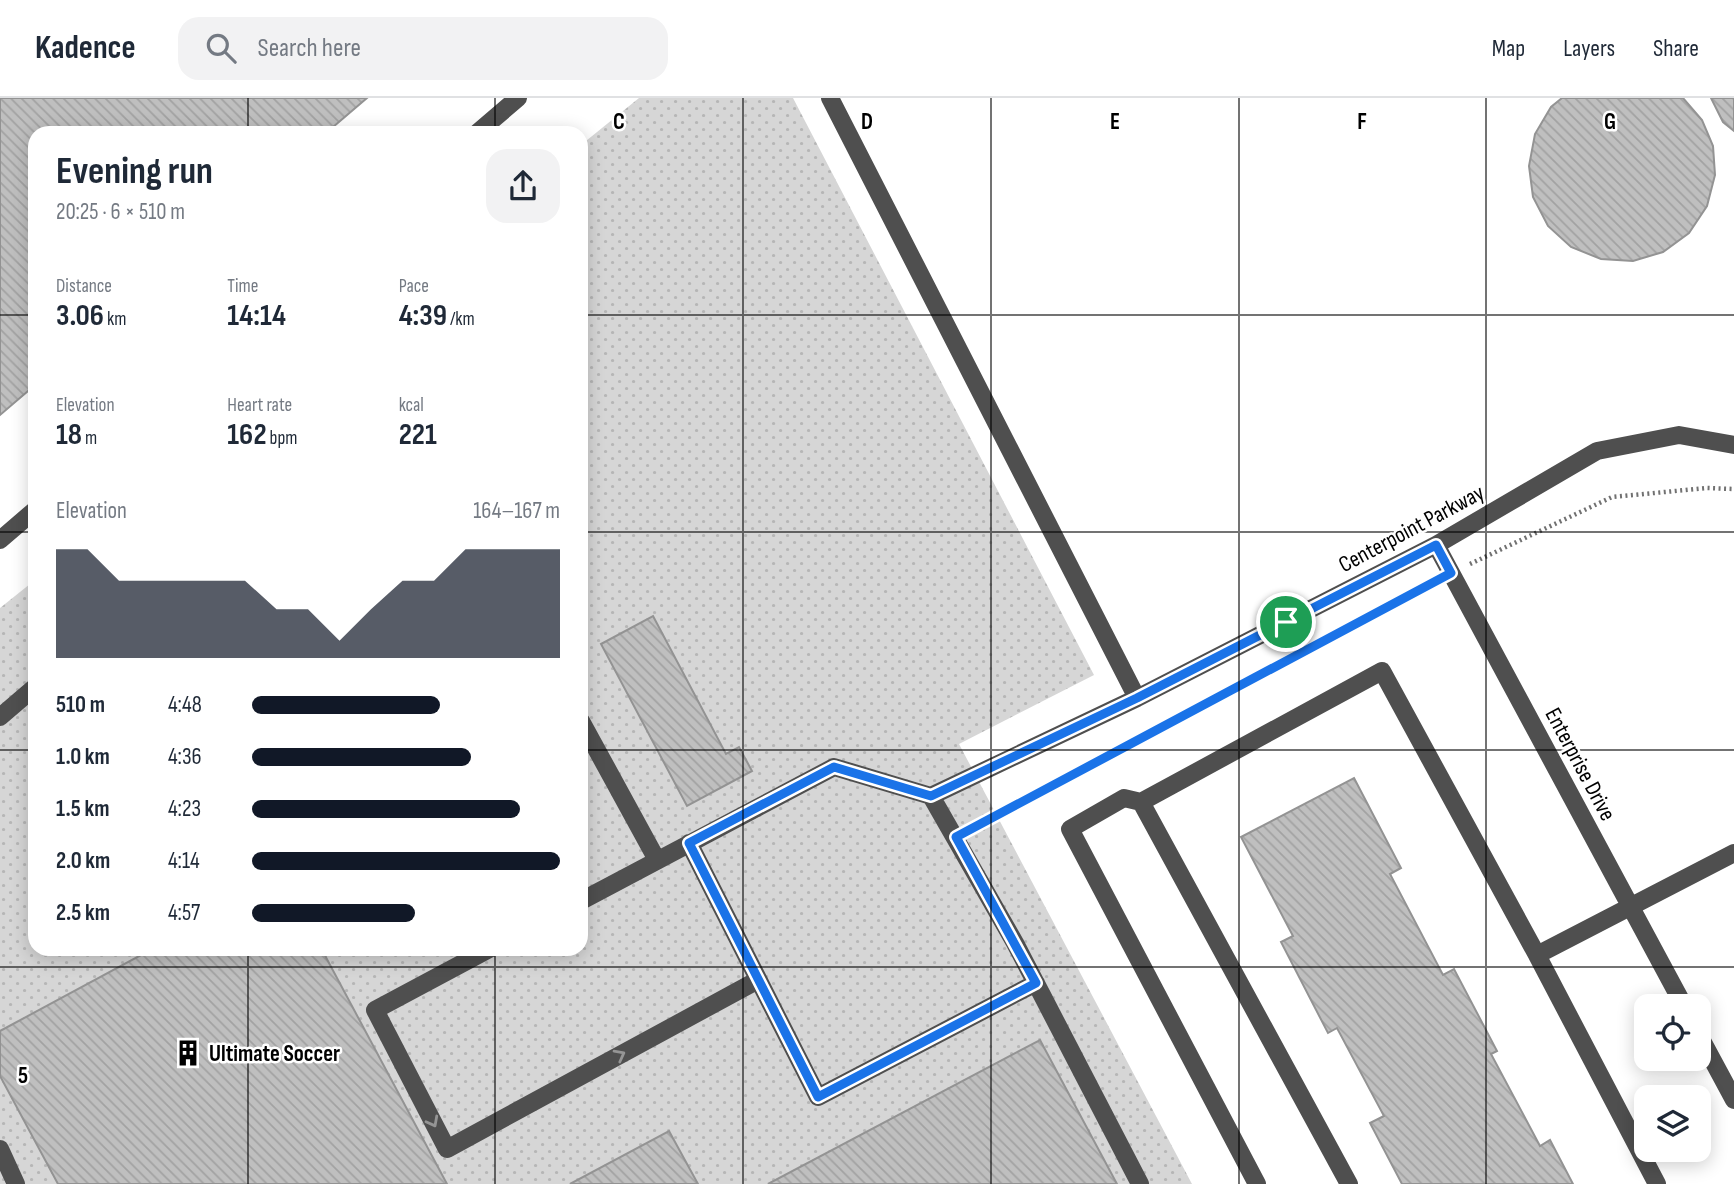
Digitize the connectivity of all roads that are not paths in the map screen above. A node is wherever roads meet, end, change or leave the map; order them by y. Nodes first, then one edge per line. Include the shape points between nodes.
1 (518, 98) edge
2 (830, 98) edge
3 (485, 126) edge
4 (1734, 444) edge
5 (28, 516) edge
6 (0, 540) edge
7 (1436, 545) junction
8 (28, 693) edge
9 (1137, 698) junction
10 (0, 717) edge
11 (588, 733) edge
12 (931, 796) junction
13 (1141, 802) junction
14 (689, 843) junction
15 (1734, 853) edge
16 (657, 860) junction
17 (588, 897) edge
18 (1629, 905) junction
19 (1537, 955) junction
20 (476, 956) edge
21 (758, 980) junction
22 (1036, 983) junction
23 (1677, 994) edge
24 (1711, 1057) edge
25 (1734, 1100) edge
26 (0, 1149) edge
27 (16, 1184) edge
28 (1140, 1184) edge
29 (1257, 1184) edge
30 (1349, 1184) edge
31 (1657, 1184) edge

1 - 3 street
2 - 9 street
4 - 7 street, Centerpoint Parkway via 1679,435 1597,451
5 - 6 street
7 - 9 street, Centerpoint Parkway
7 - 18 street, Enterprise Drive
8 - 10 street
9 - 12 street, Centerpoint Parkway
11 - 16 street
12 - 14 street via 834,767
12 - 22 street
13 - 19 street via 1382,671
13 - 29 street via 1124,799 1070,829
13 - 30 street
14 - 16 street
14 - 21 street
15 - 18 street
16 - 17 street
18 - 19 street
18 - 23 street, Enterprise Drive
19 - 31 street
20 -> 21 street via 375,1010 447,1149
21 - 22 street via 818,1097
22 - 28 street
24 - 25 street
26 - 27 street

